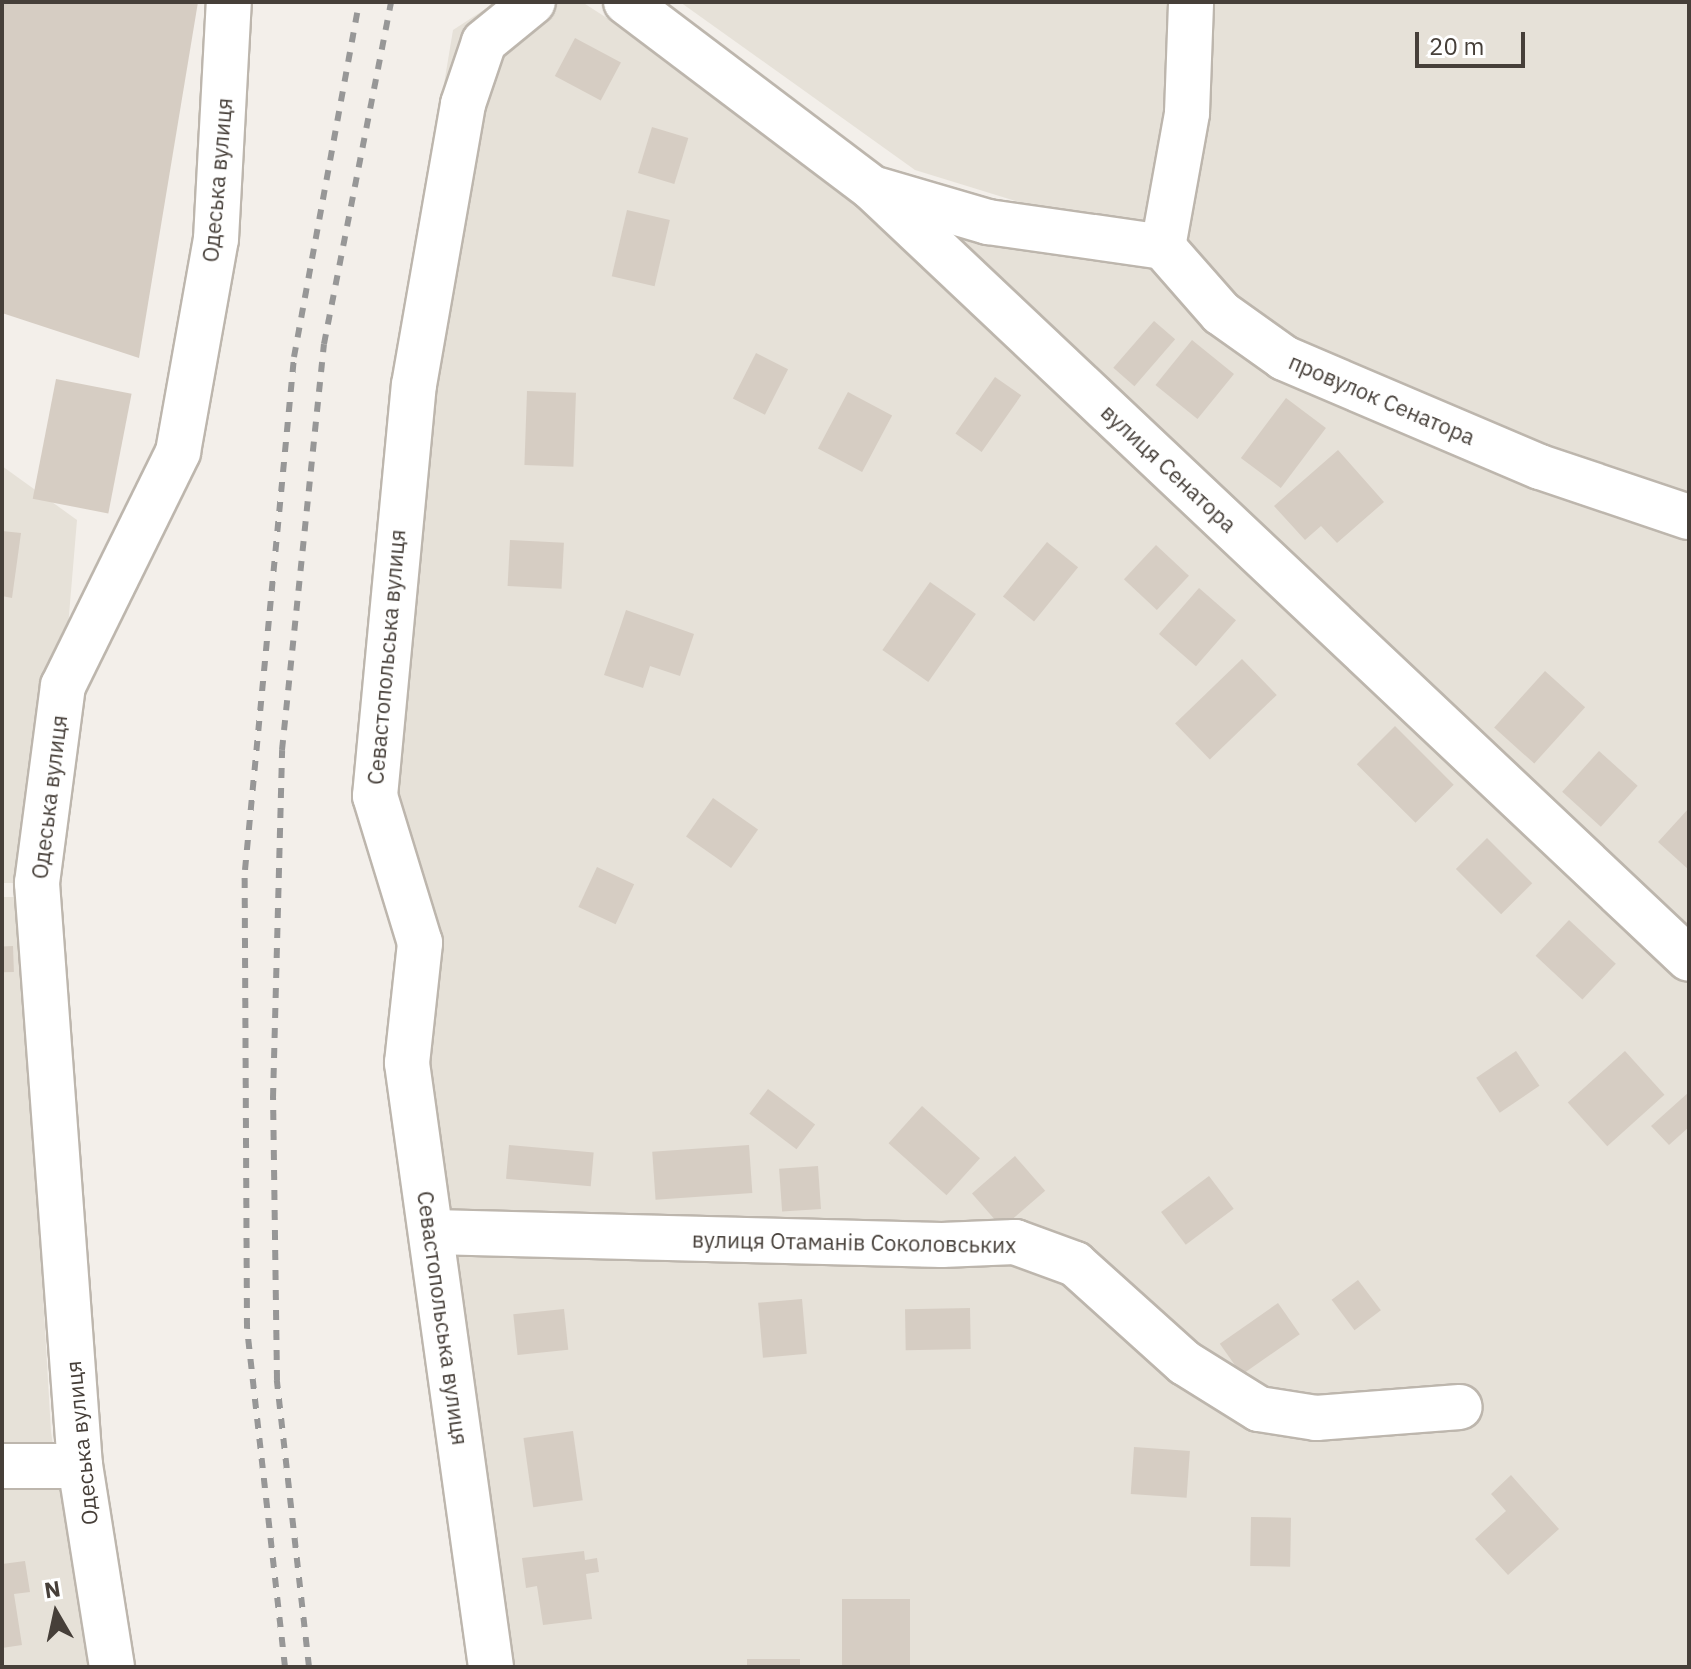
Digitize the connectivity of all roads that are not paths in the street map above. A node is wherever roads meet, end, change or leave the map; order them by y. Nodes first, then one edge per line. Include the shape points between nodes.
1 (229, 2) edge
2 (533, 2) edge
3 (626, 2) edge
4 (1191, 2) edge
5 (872, 188) junction
6 (1163, 247) junction
7 (1689, 517) edge
8 (20, 883) edge
9 (1689, 959) edge
10 (433, 1232) junction
11 (1460, 1407) dead end
12 (2, 1466) edge
13 (80, 1466) junction
14 (112, 1667) edge
15 (491, 1667) edge

1 - 8 street, Одеська вулиця via 216,239 178,452 63,686
2 - 10 street, Севастопольська вулиця via 484,42 463,104 414,385 390,592 375,796 420,943 407,1063
3 - 5 street, вулиця Сенатора
4 - 6 street via 1187,113
5 - 6 street via 988,222
5 - 9 street, вулиця Сенатора
6 - 7 street, провулок Сенатора via 1221,313 1284,358 1540,467
8 - 13 street, Одеська вулиця
10 - 11 street, вулиця Отаманів Соколовських via 942,1245 1015,1242 1075,1264 1185,1363 1259,1409 1316,1418
10 - 15 street, Севастопольська вулиця
12 - 13 street
13 - 14 street, Одеська вулиця

